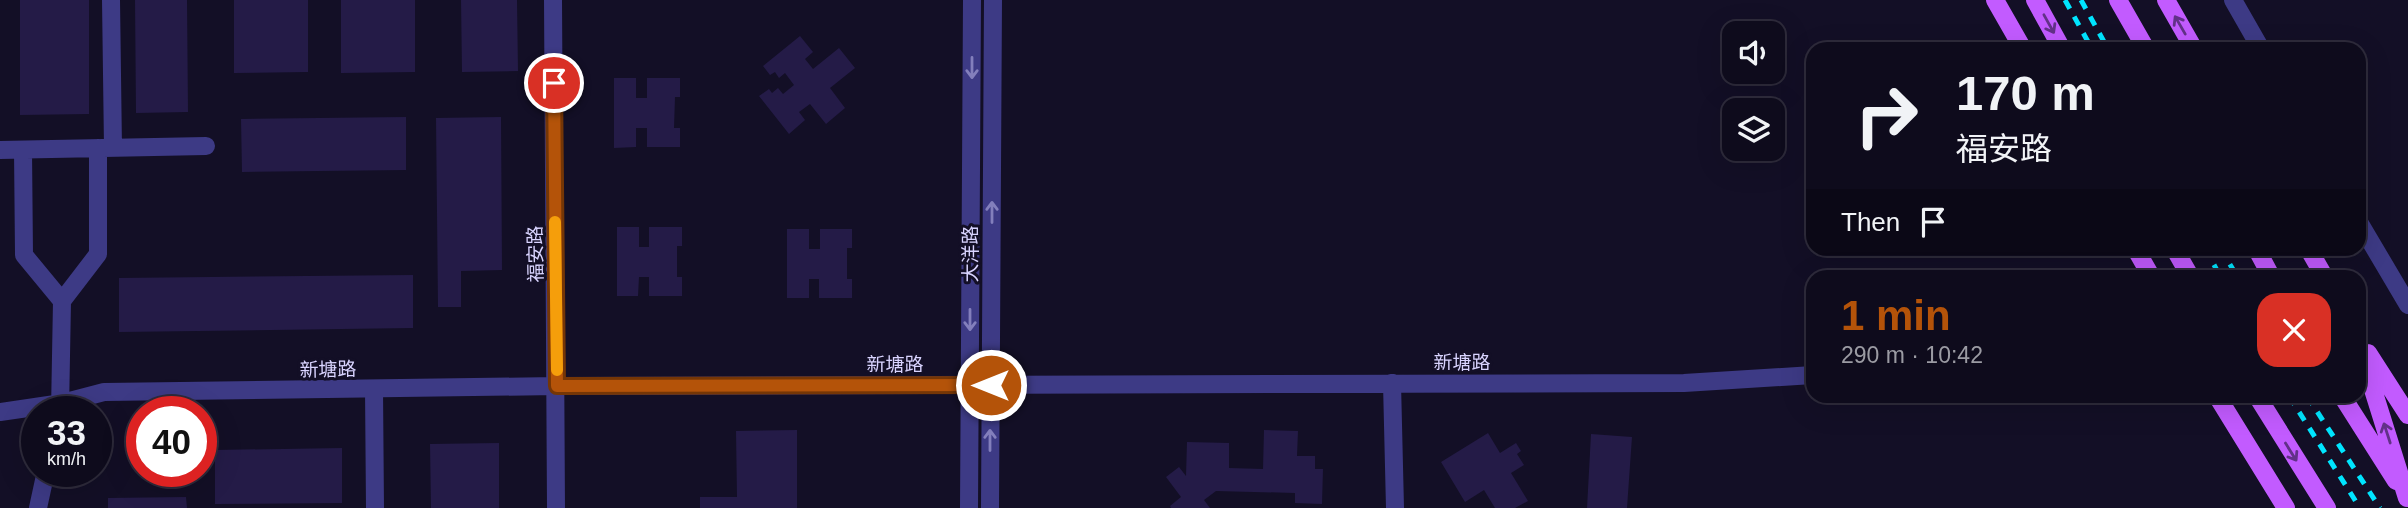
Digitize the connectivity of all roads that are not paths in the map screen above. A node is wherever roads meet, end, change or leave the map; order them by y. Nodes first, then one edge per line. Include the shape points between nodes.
1 (111, 0) edge
2 (553, 0) edge
3 (972, 0) edge
4 (993, 0) edge
5 (1995, 0) edge
6 (2035, 0) edge
7 (2118, 0) edge
8 (2166, 0) edge
9 (2233, 0) edge
10 (2019, 42) edge
11 (2058, 42) edge
12 (2142, 42) edge
13 (2190, 42) edge
14 (2257, 42) edge
15 (206, 146) dead end
16 (105, 148) junction
17 (23, 149) junction
18 (0, 150) edge
19 (2366, 234) edge
20 (62, 300) junction
21 (2408, 305) edge
22 (2366, 349) edge
23 (2366, 367) edge
24 (1806, 375) edge
25 (1392, 383) junction
26 (970, 385) junction
27 (991, 385) junction
28 (557, 386) junction
29 (374, 389) junction
30 (61, 396) edge
31 (93, 396) edge
32 (2221, 403) edge
33 (2261, 403) edge
34 (2347, 403) edge
35 (21, 410) edge
36 (0, 412) edge
37 (2408, 415) edge
38 (43, 487) edge
39 (2408, 498) edge
40 (38, 508) edge
41 (375, 508) edge
42 (556, 508) edge
43 (969, 508) edge
44 (990, 508) edge
45 (1395, 508) edge
46 (2286, 508) edge
47 (2327, 508) edge

1 - 16 street
2 - 28 street, 福安路
3 -> 26 street, 大洋路
27 -> 4 street, 大洋路
5 - 10 main road
6 -> 11 main road
7 - 12 main road
13 -> 8 main road
9 - 14 street
15 - 16 street
16 - 17 street
16 - 20 street via 99,254
17 - 18 street
17 - 20 street via 24,255
19 - 21 street
20 - 30 street
22 - 37 main road
39 -> 23 main road
24 - 25 street, 新塘路 via 1684,383
25 - 27 street, 新塘路
25 - 45 street
26 - 27 street, 新塘路
26 - 28 street, 新塘路
26 - 43 street, 大洋路
44 -> 27 street, 大洋路
28 - 29 street, 新塘路
28 - 42 street, 福安路
29 - 31 street, 新塘路 via 104,392
29 - 41 street
32 - 46 main road
33 -> 47 main road
34 - 39 main road
35 - 36 street, 新塘路
38 - 40 street

